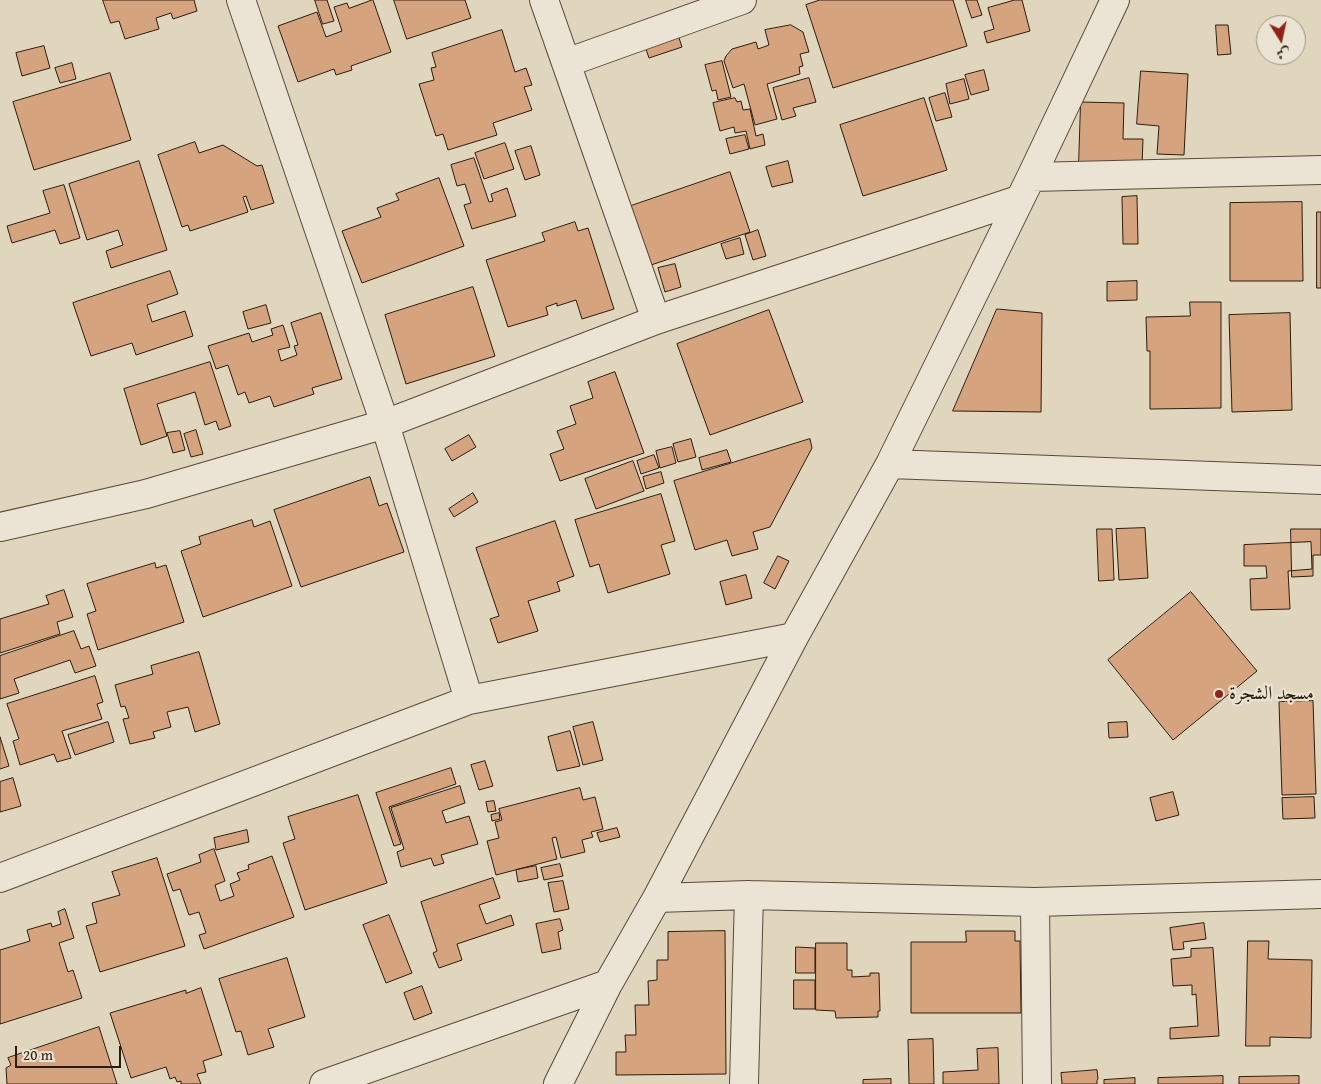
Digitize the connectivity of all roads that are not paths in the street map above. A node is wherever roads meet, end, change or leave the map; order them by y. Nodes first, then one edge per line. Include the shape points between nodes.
1 (241, 0) edge
2 (544, 0) edge
3 (742, 0) edge
4 (1115, 0) edge
5 (566, 63) junction
6 (1321, 170) edge
7 (1025, 188) junction
8 (656, 320) junction
9 (385, 424) junction
10 (890, 464) junction
11 (1321, 480) edge
12 (0, 527) edge
13 (794, 637) junction
14 (469, 700) junction
15 (0, 878) edge
16 (1321, 894) edge
17 (749, 895) junction
18 (657, 898) junction
19 (1035, 902) junction
20 (608, 984) junction
21 (324, 1084) edge
22 (558, 1084) edge
23 (744, 1084) edge
24 (1036, 1084) edge

1 - 9 street
2 - 5 street
3 - 5 street
4 - 7 street
5 - 8 street
6 - 7 street
7 - 8 street
7 - 10 street
8 - 9 street
9 - 12 street via 146,494
9 - 14 street
10 - 11 street
10 - 13 street
13 - 14 street
13 - 18 street
14 - 15 street
16 - 19 street
17 - 18 street
17 - 19 street
17 - 23 street
18 - 20 street
19 - 24 street
20 - 21 street
20 - 22 street

